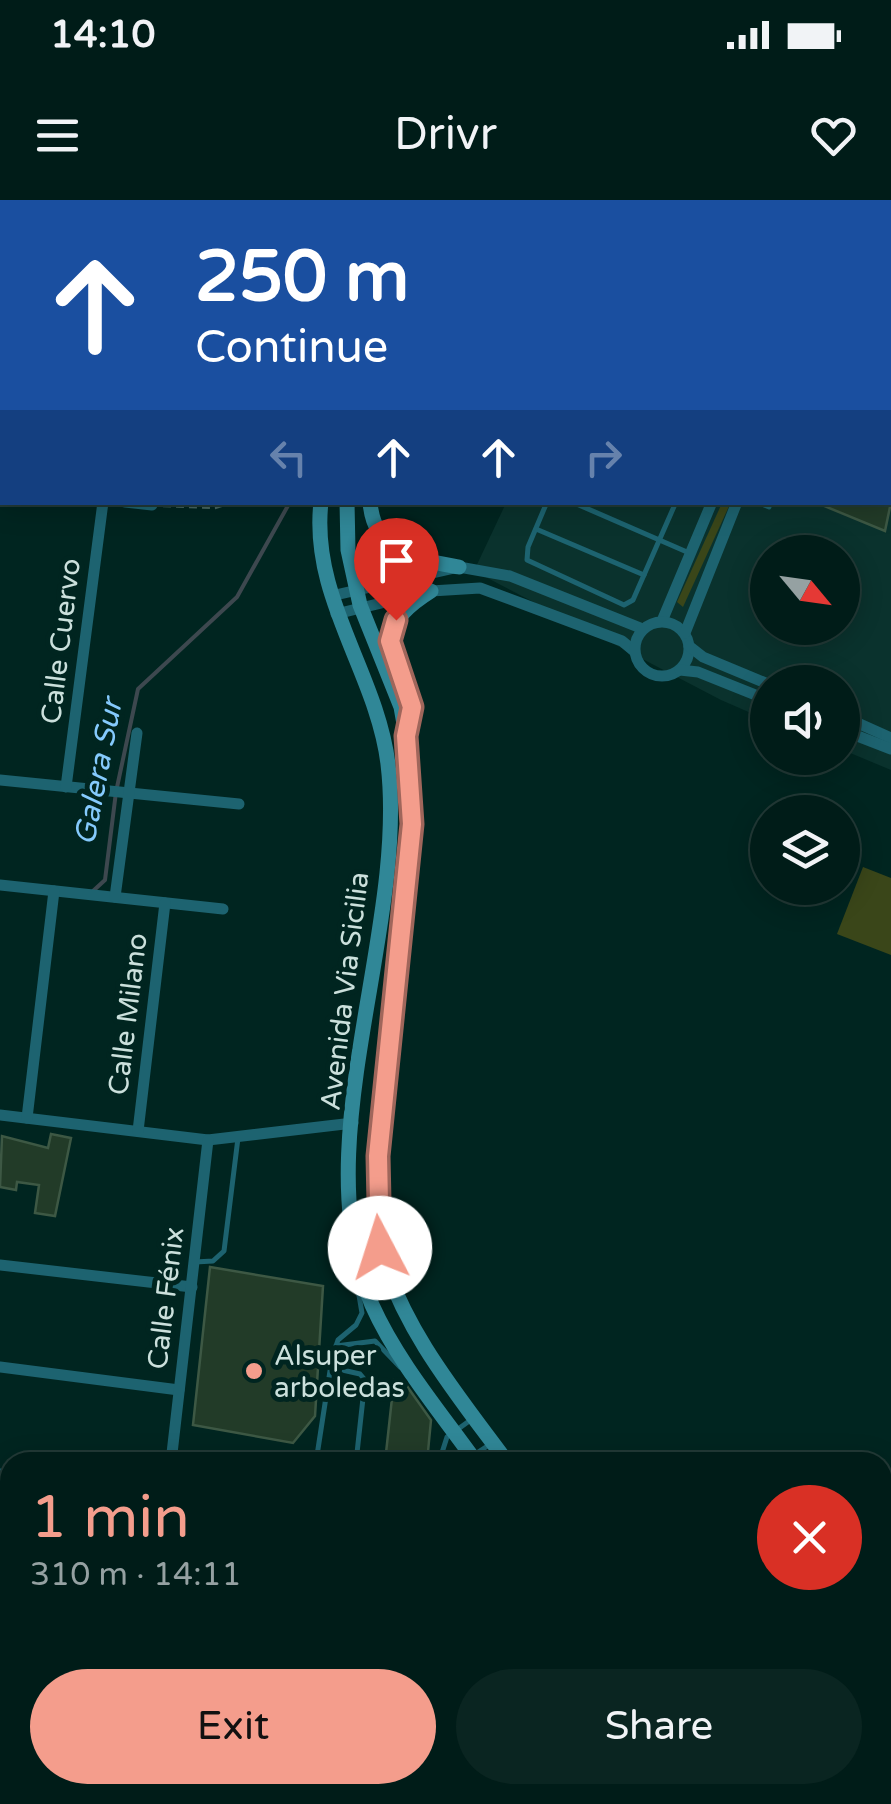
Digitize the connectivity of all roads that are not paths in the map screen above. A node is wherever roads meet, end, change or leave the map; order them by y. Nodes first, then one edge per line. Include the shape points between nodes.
1 (103, 505) edge
2 (321, 505) edge
3 (346, 505) edge
4 (370, 505) edge
5 (546, 505) edge
6 (579, 505) edge
7 (671, 505) edge
8 (711, 505) edge
9 (736, 505) edge
10 (763, 505) edge
11 (768, 507) dead end
12 (536, 529) junction
13 (660, 540) junction
14 (690, 553) junction
15 (458, 567) junction
16 (644, 575) junction
17 (356, 587) junction
18 (431, 592) junction
19 (331, 596) junction
20 (360, 605) junction
21 (336, 614) junction
22 (662, 621) junction
23 (643, 629) junction
24 (687, 640) junction
25 (634, 650) junction
26 (680, 670) junction
27 (750, 677) edge
28 (750, 693) edge
29 (860, 724) edge
30 (137, 733) dead end
31 (406, 736) junction
32 (860, 737) edge
33 (891, 738) edge
34 (891, 749) edge
35 (0, 780) edge
36 (66, 787) junction
37 (129, 793) junction
38 (240, 804) dead end
39 (0, 885) edge
40 (54, 891) junction
41 (115, 898) junction
42 (165, 903) junction
43 (223, 909) dead end
44 (0, 1115) edge
45 (27, 1118) junction
46 (353, 1124) junction
47 (138, 1131) junction
48 (238, 1138) junction
49 (208, 1140) junction
50 (380, 1248) junction
51 (356, 1253) junction
52 (194, 1262) junction
53 (0, 1264) edge
54 (192, 1287) junction
55 (336, 1346) junction
56 (0, 1367) edge
57 (329, 1368) junction
58 (414, 1375) junction
59 (179, 1390) junction
60 (474, 1418) junction
61 (455, 1430) junction
62 (492, 1442) junction
63 (171, 1452) edge
64 (317, 1452) edge
65 (357, 1452) edge
66 (441, 1452) edge
67 (466, 1452) edge
68 (480, 1452) edge
69 (500, 1452) edge

1 - 36 street, Calle Cuervo
2 - 19 street, Avenida Via Sicilia
3 - 17 street, Avenida Via Sicilia
4 - 15 street via 381,540 413,558
5 - 12 lane
6 - 13 lane
7 - 13 lane
8 - 14 street
9 - 24 street
10 - 11 lane
12 - 16 lane
12 - 16 lane via 527,560 618,604 633,600
13 - 14 lane
13 - 16 lane
14 - 22 street
15 - 17 street
15 - 23 street via 510,576
17 - 19 street
17 - 20 street, Avenida Via Sicilia
18 - 20 street
18 - 25 street via 503,593
18 - 31 street via 396,620 390,641 412,707
19 - 21 street, Avenida Via Sicilia
20 - 21 street
20 - 31 street, Avenida Via Sicilia
21 - 46 street, Avenida Via Sicilia via 383,730 390,822
22 - 23 street
22 - 24 street
23 - 25 street
24 - 26 street
24 - 27 street via 703,657
25 - 26 street via 650,674
26 - 28 street
29 - 33 street
30 - 37 street, Calle Milano
31 - 50 street, Avenida Via Sicilia via 412,824 378,1156
32 - 34 street
35 - 36 street
36 - 37 street
37 - 38 street
37 - 41 street, Calle Milano
39 - 40 street
40 - 41 street
40 - 45 street
41 - 42 street
42 - 43 street
42 - 47 street, Calle Milano
44 - 45 street
45 - 47 street
46 - 48 street
46 - 51 street, Avenida Via Sicilia
47 - 49 street
48 - 49 street
48 - 52 lane via 224,1251 213,1261
49 - 52 street, Calle Fénix
50 - 51 lane
50 - 60 street, Avenida Via Sicilia via 397,1298
51 - 55 lane via 352,1273 362,1312
51 - 58 street, Avenida Via Sicilia via 372,1304
52 - 54 street, Calle Fénix
53 - 54 street
54 - 59 street, Calle Fénix
55 - 57 lane
55 - 58 lane via 375,1341
56 - 59 street
57 - 64 lane
57 - 65 lane via 366,1380
58 - 61 street, Avenida Via Sicilia
59 - 63 street, Calle Fénix
60 - 61 lane
60 - 62 street, Avenida Via Sicilia
61 - 66 lane
61 - 67 street, Avenida Via Sicilia
62 - 68 lane
62 - 69 street, Avenida Via Sicilia

